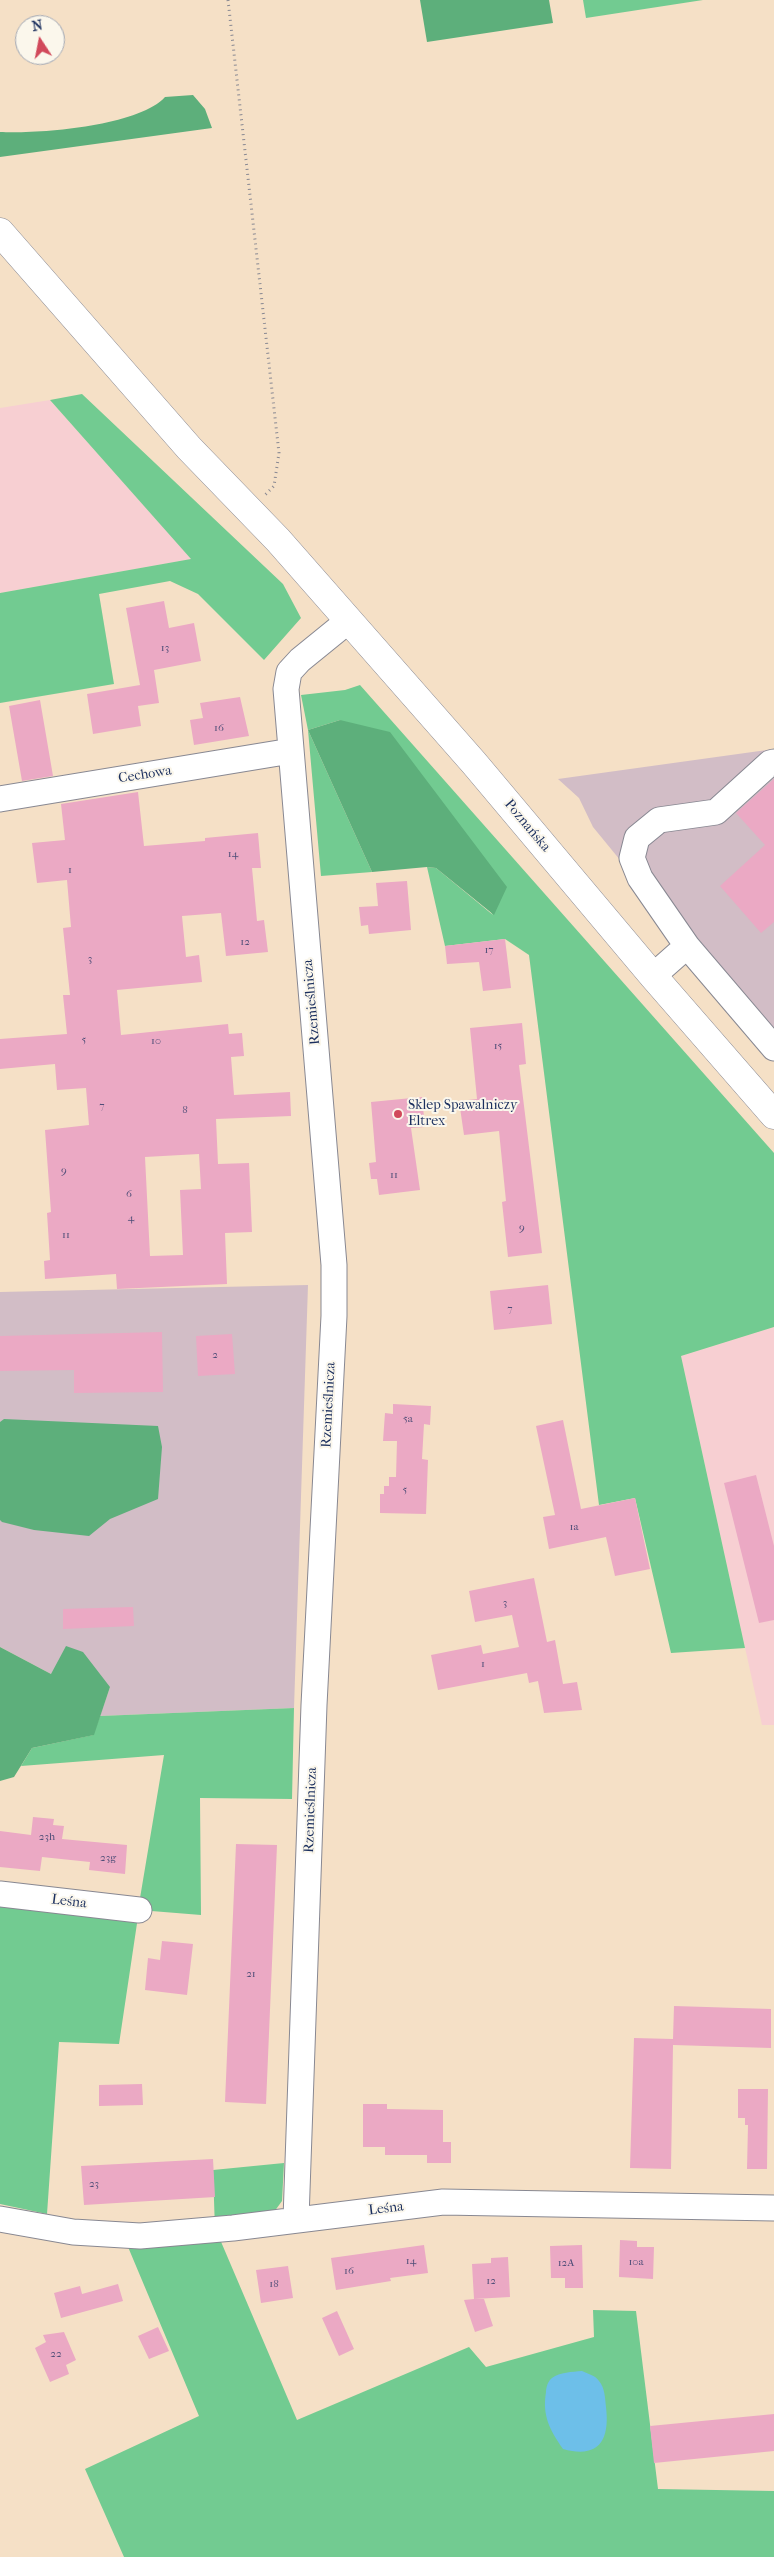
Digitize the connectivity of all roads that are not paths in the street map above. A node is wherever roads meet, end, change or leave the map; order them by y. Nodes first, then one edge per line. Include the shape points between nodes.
1 (0, 232) edge
2 (348, 621) junction
3 (290, 752) junction
4 (774, 762) edge
5 (0, 799) edge
6 (687, 946) junction
7 (653, 976) junction
8 (774, 1048) edge
9 (774, 1115) edge
10 (0, 1894) edge
11 (138, 1910) dead end
12 (774, 2208) edge
13 (0, 2219) edge
14 (296, 2219) junction

1 - 2 main road, Poznańska via 189,448 278,540
2 - 3 street, Rzemieślnicza via 289,672 286,688
2 - 7 main road, Poznańska
3 - 5 street, Cechowa
3 - 14 street, Rzemieślnicza via 334,1265
4 - 6 street via 716,812 659,820 637,838 632,858 640,878
6 - 7 street
6 - 8 street
7 - 9 main road, Poznańska
10 - 11 street, Leśna
12 - 14 street, Leśna via 443,2202
13 - 14 street, Leśna via 73,2232 140,2236

